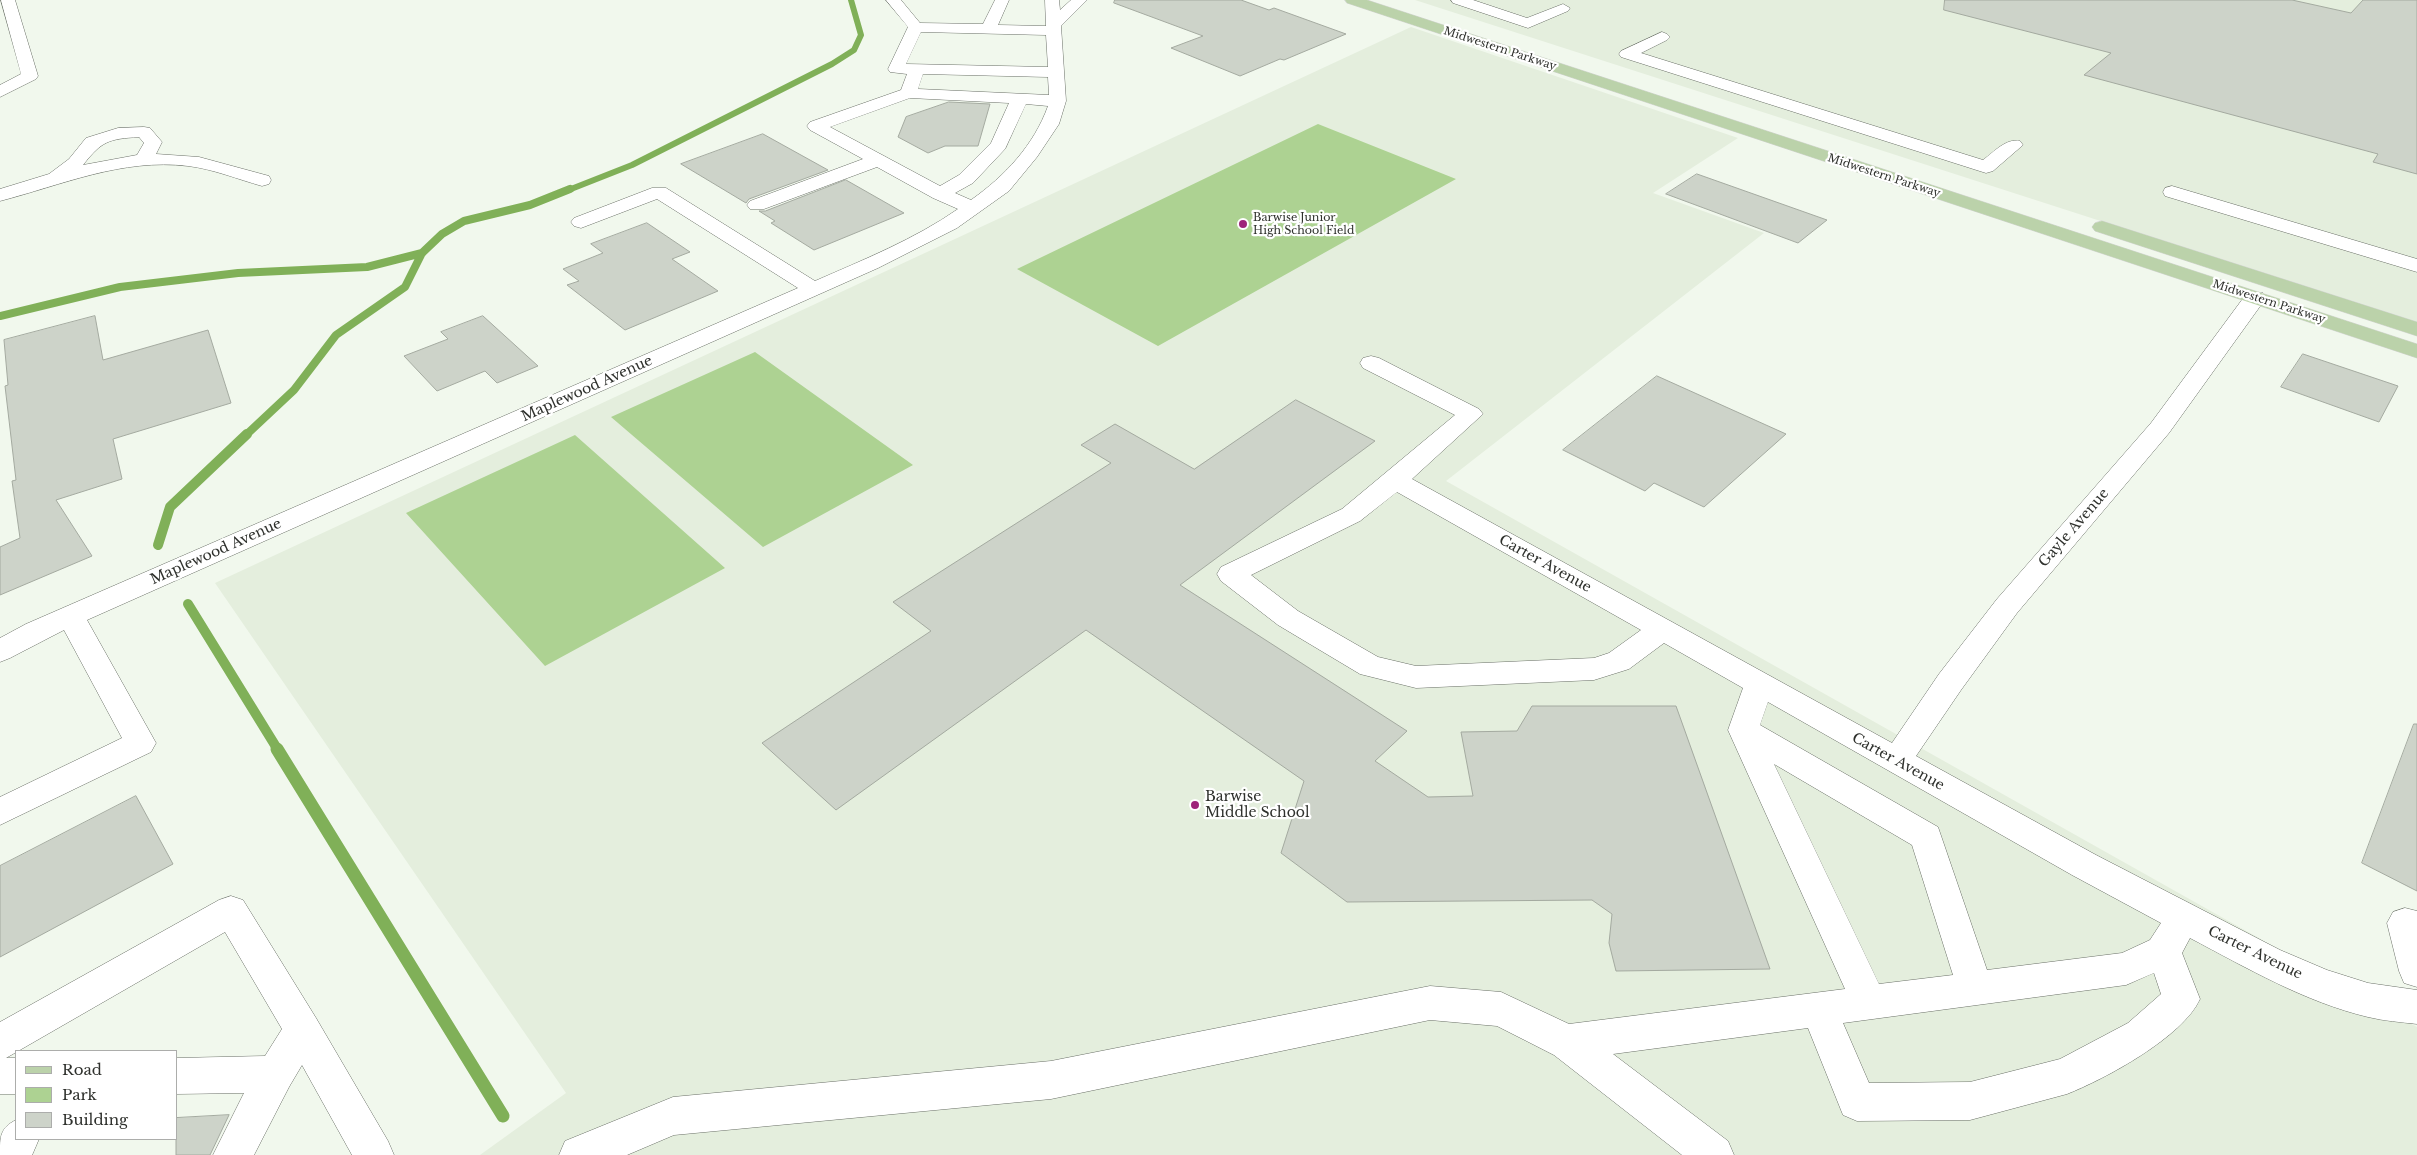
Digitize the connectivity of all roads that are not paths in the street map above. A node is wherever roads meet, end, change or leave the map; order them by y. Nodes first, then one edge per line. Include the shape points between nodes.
1 (8, 0) edge
2 (1002, 0) edge
3 (1052, 0) edge
4 (1080, 0) edge
5 (1352, 0) edge
6 (1395, 0) edge
7 (1458, 0) edge
8 (899, 1) edge
9 (1563, 8) dead end
10 (916, 27) junction
11 (1054, 28) junction
12 (988, 29) junction
13 (1662, 37) dead end
14 (1544, 48) junction
15 (1001, 50) junction
16 (1526, 57) junction
17 (917, 69) junction
18 (1056, 72) junction
19 (0, 92) edge
20 (908, 93) junction
21 (1019, 100) junction
22 (1058, 101) junction
23 (2014, 145) dead end
24 (144, 160) junction
25 (878, 160) junction
26 (1934, 173) dead end
27 (56, 176) junction
28 (262, 180) dead end
29 (2172, 192) dead end
30 (940, 194) junction
31 (0, 195) edge
32 (757, 205) dead end
33 (2039, 207) dead end
34 (972, 208) junction
35 (581, 222) dead end
36 (2024, 222) junction
37 (2086, 222) dead end
38 (2417, 266) edge
39 (814, 289) junction
40 (2260, 289) junction
41 (2417, 329) edge
42 (2417, 351) edge
43 (1370, 363) dead end
44 (1395, 480) junction
45 (71, 616) junction
46 (1662, 630) junction
47 (0, 651) edge
48 (1759, 685) junction
49 (1743, 730) junction
50 (1896, 761) junction
51 (0, 812) edge
52 (2184, 918) junction
53 (2417, 926) edge
54 (2162, 951) junction
55 (2417, 971) edge
56 (1976, 988) junction
57 (1869, 1002) junction
58 (2417, 1007) edge
59 (1819, 1009) junction
60 (303, 1030) junction
61 (0, 1042) edge
62 (1567, 1042) junction
63 (275, 1074) junction
64 (0, 1076) edge
65 (15, 1076) edge
66 (178, 1076) edge
67 (18, 1140) edge
68 (9, 1155) edge
69 (233, 1155) edge
70 (374, 1155) edge
71 (578, 1155) edge
72 (1714, 1155) edge

1 - 19 street via 30,76
2 - 12 street
3 - 11 street, Maplewood Avenue
4 - 11 street
5 - 16 main road, Midwestern Parkway
6 - 14 main road, Midwestern Parkway
7 - 9 street via 1528,23
8 - 10 street
10 - 12 street
10 - 17 street via 896,69
11 - 15 street
11 - 18 street, Maplewood Avenue
12 - 15 street
13 - 23 street via 1626,54 1986,167
14 - 16 main road
14 - 26 main road, Midwestern Parkway
15 - 17 street
15 - 18 street
16 - 36 main road, Midwestern Parkway
17 - 20 street
18 - 22 street, Maplewood Avenue
20 - 21 street
20 - 25 street via 816,126
21 - 22 street
21 - 30 street via 999,145 966,179
22 - 34 street, Maplewood Avenue via 1050,124 1031,153 1002,187
24 - 27 street
24 - 27 street via 154,142 144,132 118,133 92,142 75,163
24 - 28 street via 182,160
25 - 30 street
25 - 32 street
27 - 31 street
29 - 38 street
30 - 34 street
33 - 36 main road
34 - 39 street, Maplewood Avenue via 941,228
35 - 39 street via 659,192
36 - 40 main road, Midwestern Parkway
37 - 40 main road, Midwestern Parkway
39 - 45 street, Maplewood Avenue
40 - 41 main road, Midwestern Parkway
40 - 42 main road, Midwestern Parkway
40 - 50 street, Gayle Avenue via 2160,428 2007,606
43 - 44 street via 1471,414
44 - 46 street, Carter Avenue
44 - 46 street via 1351,515 1231,574 1288,618 1370,666 1416,677 1594,669 1619,661
45 - 47 street, Maplewood Avenue
45 - 51 street via 140,743
46 - 48 street, Carter Avenue
48 - 49 street
48 - 50 street, Carter Avenue
49 - 56 street via 1926,837
49 - 57 street
50 - 52 street, Carter Avenue
52 - 54 street
52 - 58 street, Carter Avenue via 2320,984 2368,1000
53 - 55 street via 2405,923
54 - 56 street via 2126,969
54 - 59 street via 2182,999 2141,1036 2066,1076 1970,1101 1857,1102
56 - 57 street
57 - 59 street
59 - 62 street
60 - 61 street via 231,911
60 - 63 street
60 - 70 street
62 - 71 street via 1500,1009 1430,1003 1051,1080 673,1116
62 - 72 street
63 - 66 street
63 - 69 street
64 - 65 street
67 - 68 street

